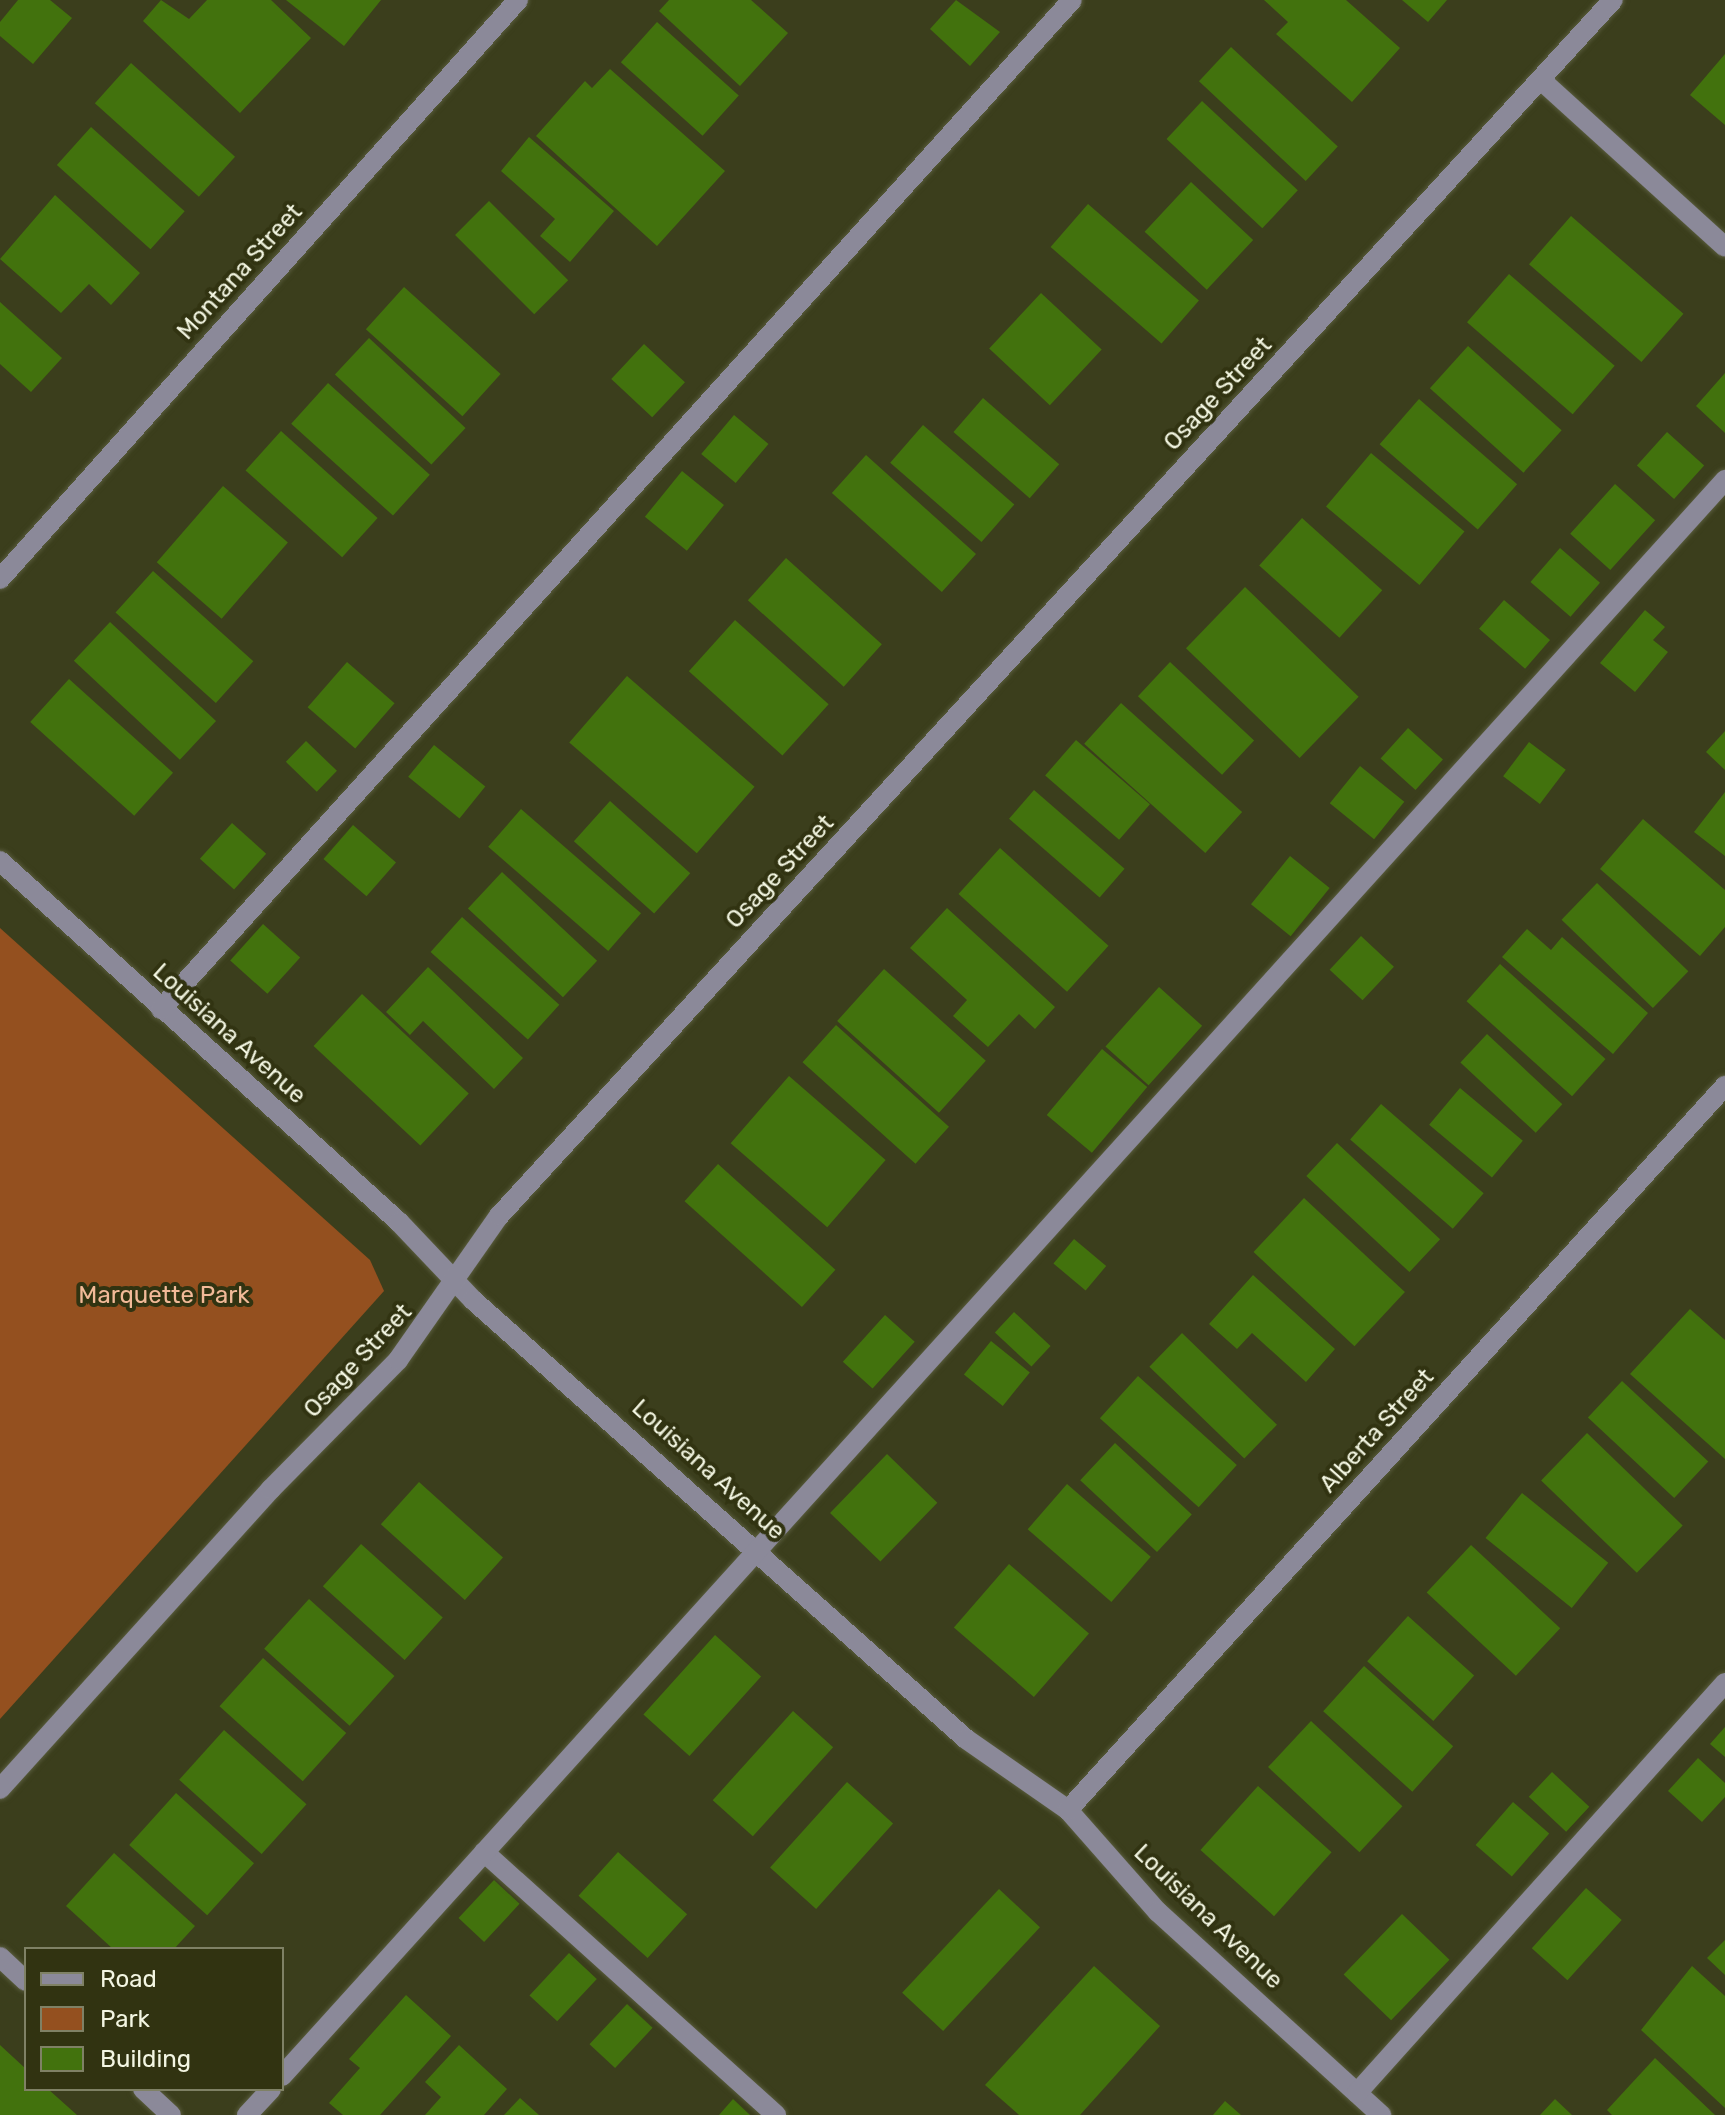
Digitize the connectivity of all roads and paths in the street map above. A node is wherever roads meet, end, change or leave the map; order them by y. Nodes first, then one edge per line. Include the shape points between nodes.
1 (518, 0) edge
2 (1072, 0) edge
3 (1613, 0) edge
4 (1541, 80) junction
5 (1725, 247) edge
6 (1725, 480) edge
7 (0, 579) edge
8 (0, 861) edge
9 (161, 1009) junction
10 (1725, 1086) edge
11 (455, 1283) junction
12 (756, 1549) junction
13 (1725, 1683) edge
14 (0, 1789) edge
15 (1068, 1810) junction
16 (484, 1852) junction
17 (0, 1957) edge
18 (24, 1979) edge
19 (284, 2074) edge
20 (145, 2091) edge
21 (269, 2091) edge
22 (1357, 2093) junction
23 (171, 2115) edge
24 (247, 2115) edge
25 (776, 2115) edge
26 (1381, 2115) edge

1 - 7 street, Montana Street
2 - 9 street
3 - 4 street, Osage Street
4 - 5 street
4 - 11 street, Osage Street via 499,1216
6 - 12 street
8 - 9 street, Louisiana Avenue
9 - 11 street, Louisiana Avenue via 399,1222
10 - 15 street, Alberta Street
11 - 12 street, Louisiana Avenue
11 - 14 street, Osage Street via 388,1371 271,1489
12 - 15 street, Louisiana Avenue via 966,1739
12 - 16 street
13 - 22 street
15 - 22 street, Louisiana Avenue via 1158,1912
16 - 19 street
16 - 25 street
17 - 18 street
20 - 23 street
21 - 24 street
22 - 26 street, Louisiana Avenue

